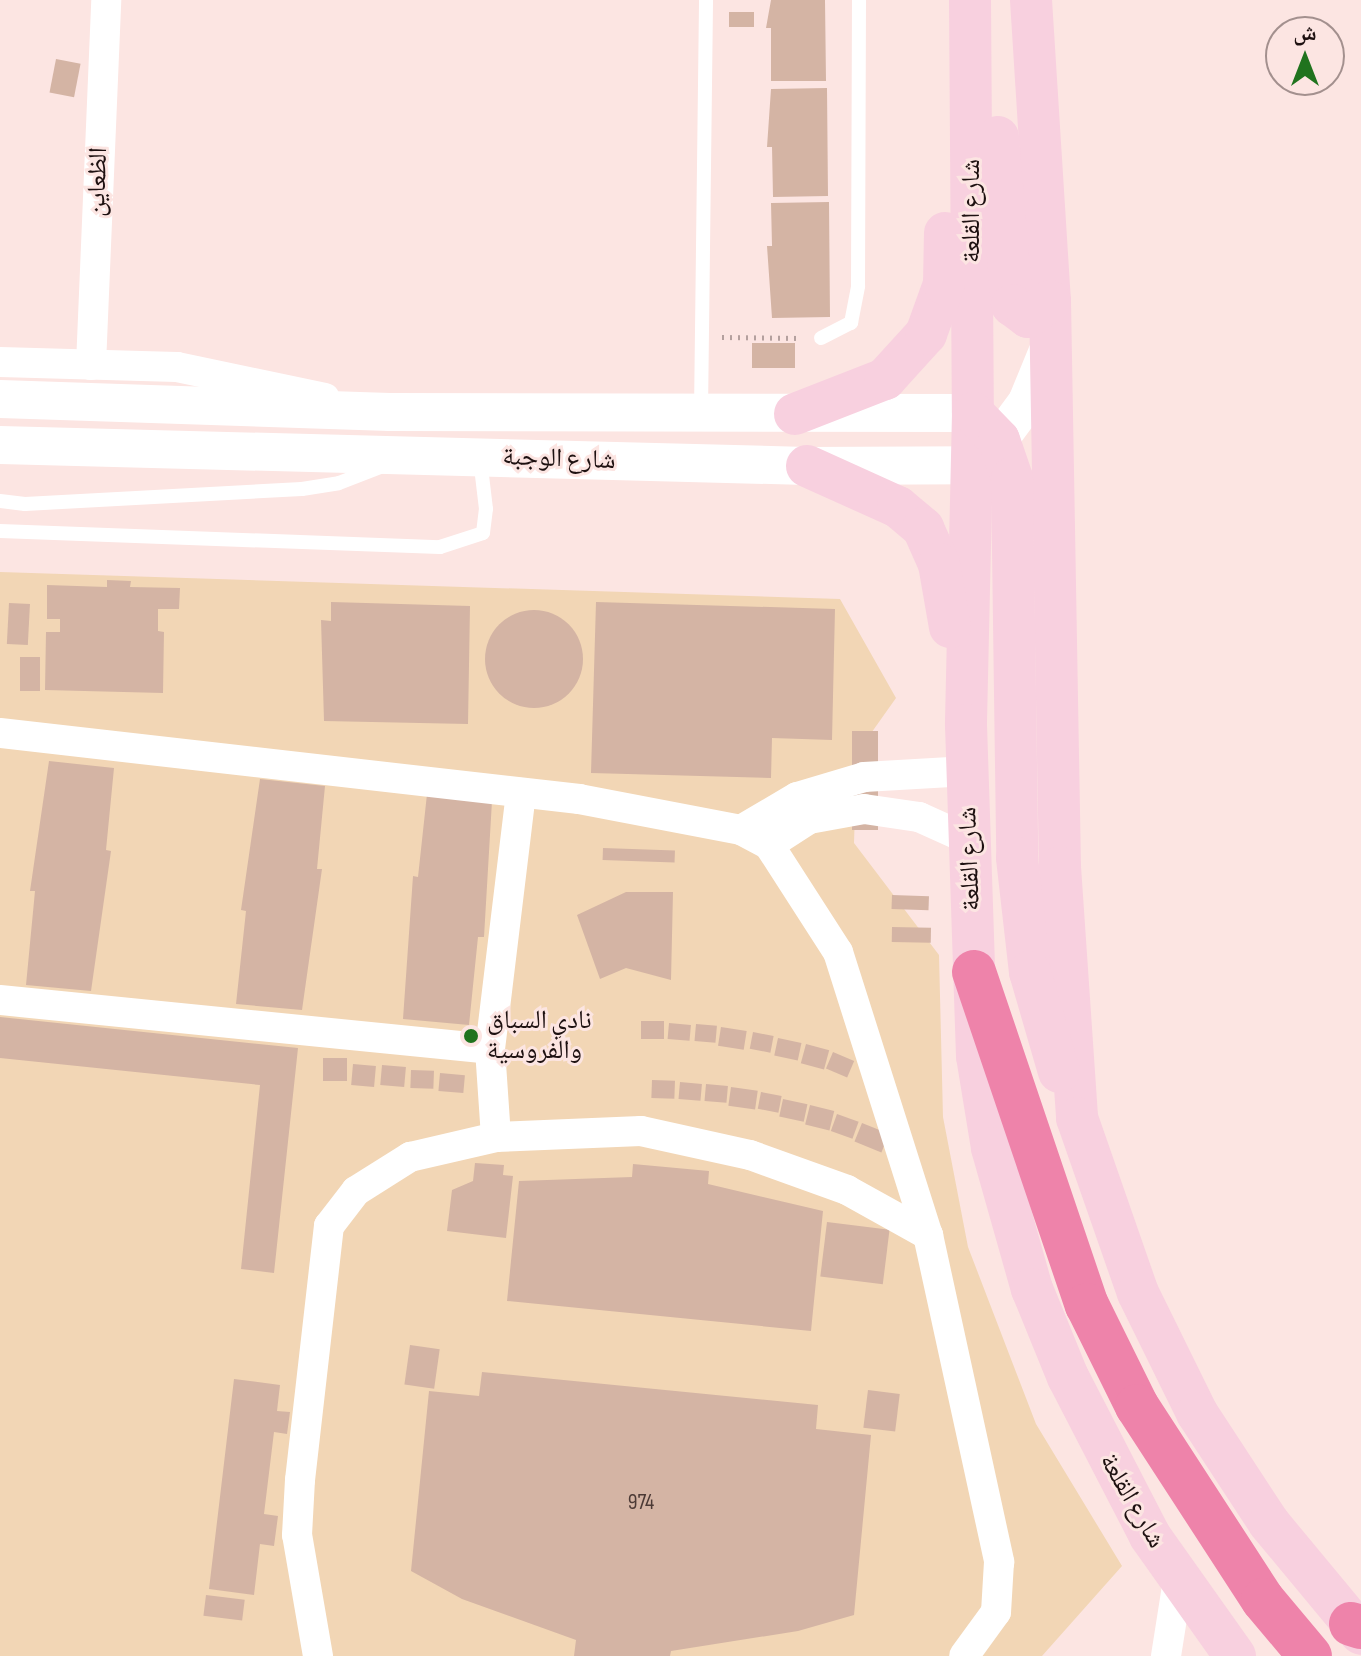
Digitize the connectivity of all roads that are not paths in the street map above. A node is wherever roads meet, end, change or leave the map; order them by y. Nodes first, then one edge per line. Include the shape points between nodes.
1 (106, 0) edge
2 (706, 0) edge
3 (859, 0) edge
4 (950, 0) edge
5 (970, 0) edge
6 (992, 0) edge
7 (1031, 0) edge
8 (1050, 301) junction
9 (821, 338) road end
10 (1051, 344) junction
11 (0, 362) edge
12 (91, 365) junction
13 (0, 399) edge
14 (390, 412) junction
15 (701, 413) junction
16 (795, 414) junction
17 (981, 440) junction
18 (0, 445) edge
19 (406, 455) junction
20 (480, 457) junction
21 (807, 466) junction
22 (0, 501) edge
23 (0, 531) edge
24 (966, 725) junction
25 (0, 733) edge
26 (968, 771) junction
27 (521, 793) junction
28 (741, 830) junction
29 (970, 840) junction
30 (769, 845) junction
31 (974, 972) junction
32 (0, 1000) edge
33 (490, 1049) junction
34 (1077, 1118) junction
35 (496, 1137) junction
36 (928, 1235) junction
37 (1178, 1580) junction
38 (1358, 1629) edge
39 (318, 1656) edge
40 (964, 1656) edge
41 (1166, 1656) edge
42 (1235, 1656) edge
43 (1310, 1656) edge

1 - 12 street, الظعاين
2 - 15 lane
3 - 9 lane via 858,286 851,323
4 - 16 main road via 944,284 926,334 885,379
5 - 17 main road, شارع القلعة
6 - 8 main road via 1010,300 1028,317
7 - 8 main road
8 - 10 main road
10 - 17 street via 1027,402
10 - 34 main road via 1060,867
11 - 12 street, شارع الوجبة
12 - 14 street, شارع الوجبة via 177,367
13 - 14 street, شارع الوجبة
14 - 15 street, شارع الوجبة
15 - 16 street, شارع الوجبة
16 - 17 street, شارع الوجبة
17 - 21 street, شارع الوجبة
17 - 24 main road, شارع القلعة
17 - 34 main road via 1012,478 1020,887 1045,1035
18 - 19 street, شارع الوجبة
19 - 20 street, شارع الوجبة
19 - 22 lane via 339,483 302,489
20 - 21 street, شارع الوجبة
20 - 23 lane via 483,533 440,547
21 - 24 main road via 898,507 923,528 939,564
24 - 26 main road, شارع القلعة
25 - 27 street
26 - 28 street via 864,777 797,797
26 - 29 main road, شارع القلعة
27 - 28 street
27 - 33 street
28 - 30 street
29 - 30 street via 919,817 864,809 809,819
29 - 31 main road, شارع القلعة
30 - 36 street via 838,952
31 - 37 main road, شارع القلعة via 977,1056 992,1148 1032,1289 1093,1432
31 - 43 highway via 1087,1305 1137,1406 1263,1600
32 - 33 street
33 - 35 street
34 - 38 main road via 1138,1293 1172,1367 1269,1523
35 - 36 street via 641,1131 750,1155 847,1190
35 - 39 street via 410,1157 356,1191 329,1226 297,1535
36 - 40 street via 999,1562 996,1612
37 - 41 street
37 - 42 main road, شارع القلعة

